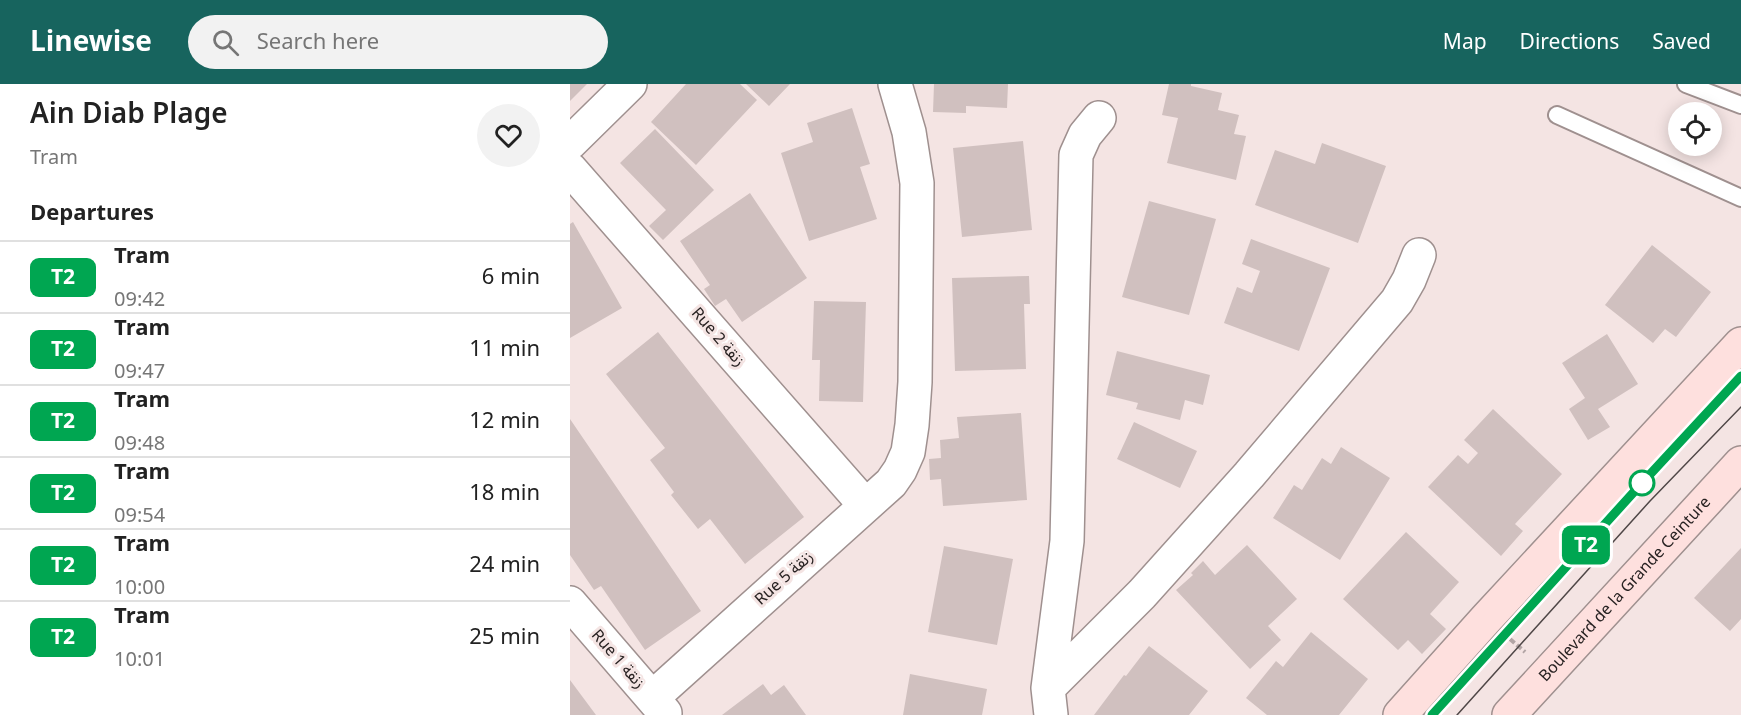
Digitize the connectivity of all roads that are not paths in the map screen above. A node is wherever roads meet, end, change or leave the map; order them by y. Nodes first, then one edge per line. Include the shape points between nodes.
1 (630, 84) edge
2 (895, 84) edge
3 (1686, 84) edge
4 (1741, 105) edge
5 (1557, 115) dead end
6 (1099, 118) dead end
7 (570, 143) edge
8 (570, 169) edge
9 (1741, 198) edge
10 (1419, 255) dead end
11 (1741, 344) edge
12 (1741, 463) edge
13 (865, 505) junction
14 (570, 603) edge
15 (1050, 702) edge
16 (659, 706) edge
17 (1400, 715) edge
18 (1509, 715) edge

1 - 7 street
2 - 13 street, Rue 5 زنقة via 909,132 917,183 912,425 908,452 900,470
3 - 4 lane
5 - 9 lane
6 - 15 street via 1076,155 1067,541
8 - 13 street, Rue 2 زنقة
10 - 15 street via 1397,301
11 - 17 main road
12 - 18 main road, Boulevard de la Grande Ceinture
13 - 16 street, Rue 5 زنقة
14 - 16 street, Rue 1 زنقة

